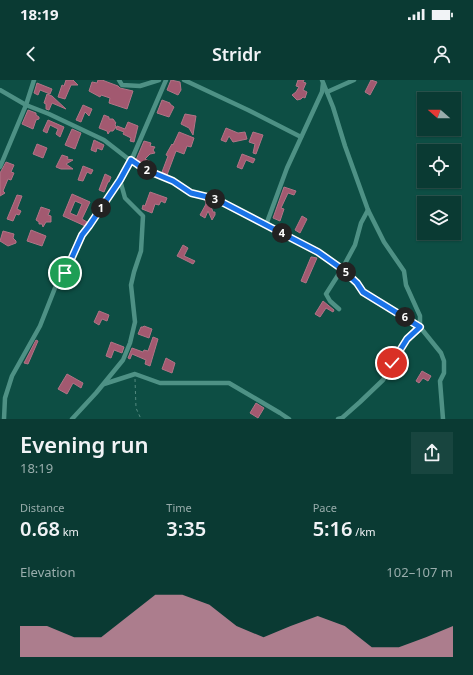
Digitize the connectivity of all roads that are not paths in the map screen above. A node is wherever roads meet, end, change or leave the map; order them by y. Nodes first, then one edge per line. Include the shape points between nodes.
1 (34, 80) edge
2 (118, 80) edge
3 (159, 80) edge
4 (166, 80) edge
5 (184, 80) edge
6 (354, 80) edge
7 (323, 81) edge
8 (0, 90) edge
9 (327, 92) junction
10 (26, 105) junction
11 (301, 137) junction
12 (131, 160) junction
13 (0, 167) edge
14 (120, 180) junction
15 (368, 210) junction
16 (266, 225) junction
17 (342, 269) junction
18 (339, 309) dead end
19 (420, 327) junction
20 (104, 384) junction
21 (4, 419) edge
22 (72, 419) edge
23 (289, 419) edge
24 (338, 419) edge
25 (443, 419) edge

1 - 10 street
2 - 3 street via 122,85 140,86
4 - 12 street
5 - 11 street
6 - 9 street
7 - 9 street
7 - 11 street via 322,92
8 - 10 street
9 - 15 street
10 - 12 street via 104,140
10 - 13 street
11 - 16 street
12 - 14 street
12 - 16 street via 191,193 216,199
14 - 20 street via 125,198 143,216 141,251 131,285 135,322 130,343 123,360
14 - 21 street via 82,235 65,273 55,288 40,326 12,376 5,398
15 - 17 street via 355,245
15 - 19 street via 384,242 404,271 406,285 420,316
16 - 17 street via 318,252
17 - 18 street via 326,294
17 - 19 street via 363,292
19 - 24 street via 407,339 383,380
19 - 25 street via 441,353 444,361 444,373 440,381
20 - 22 street
20 - 23 street via 135,374 160,383 230,383

